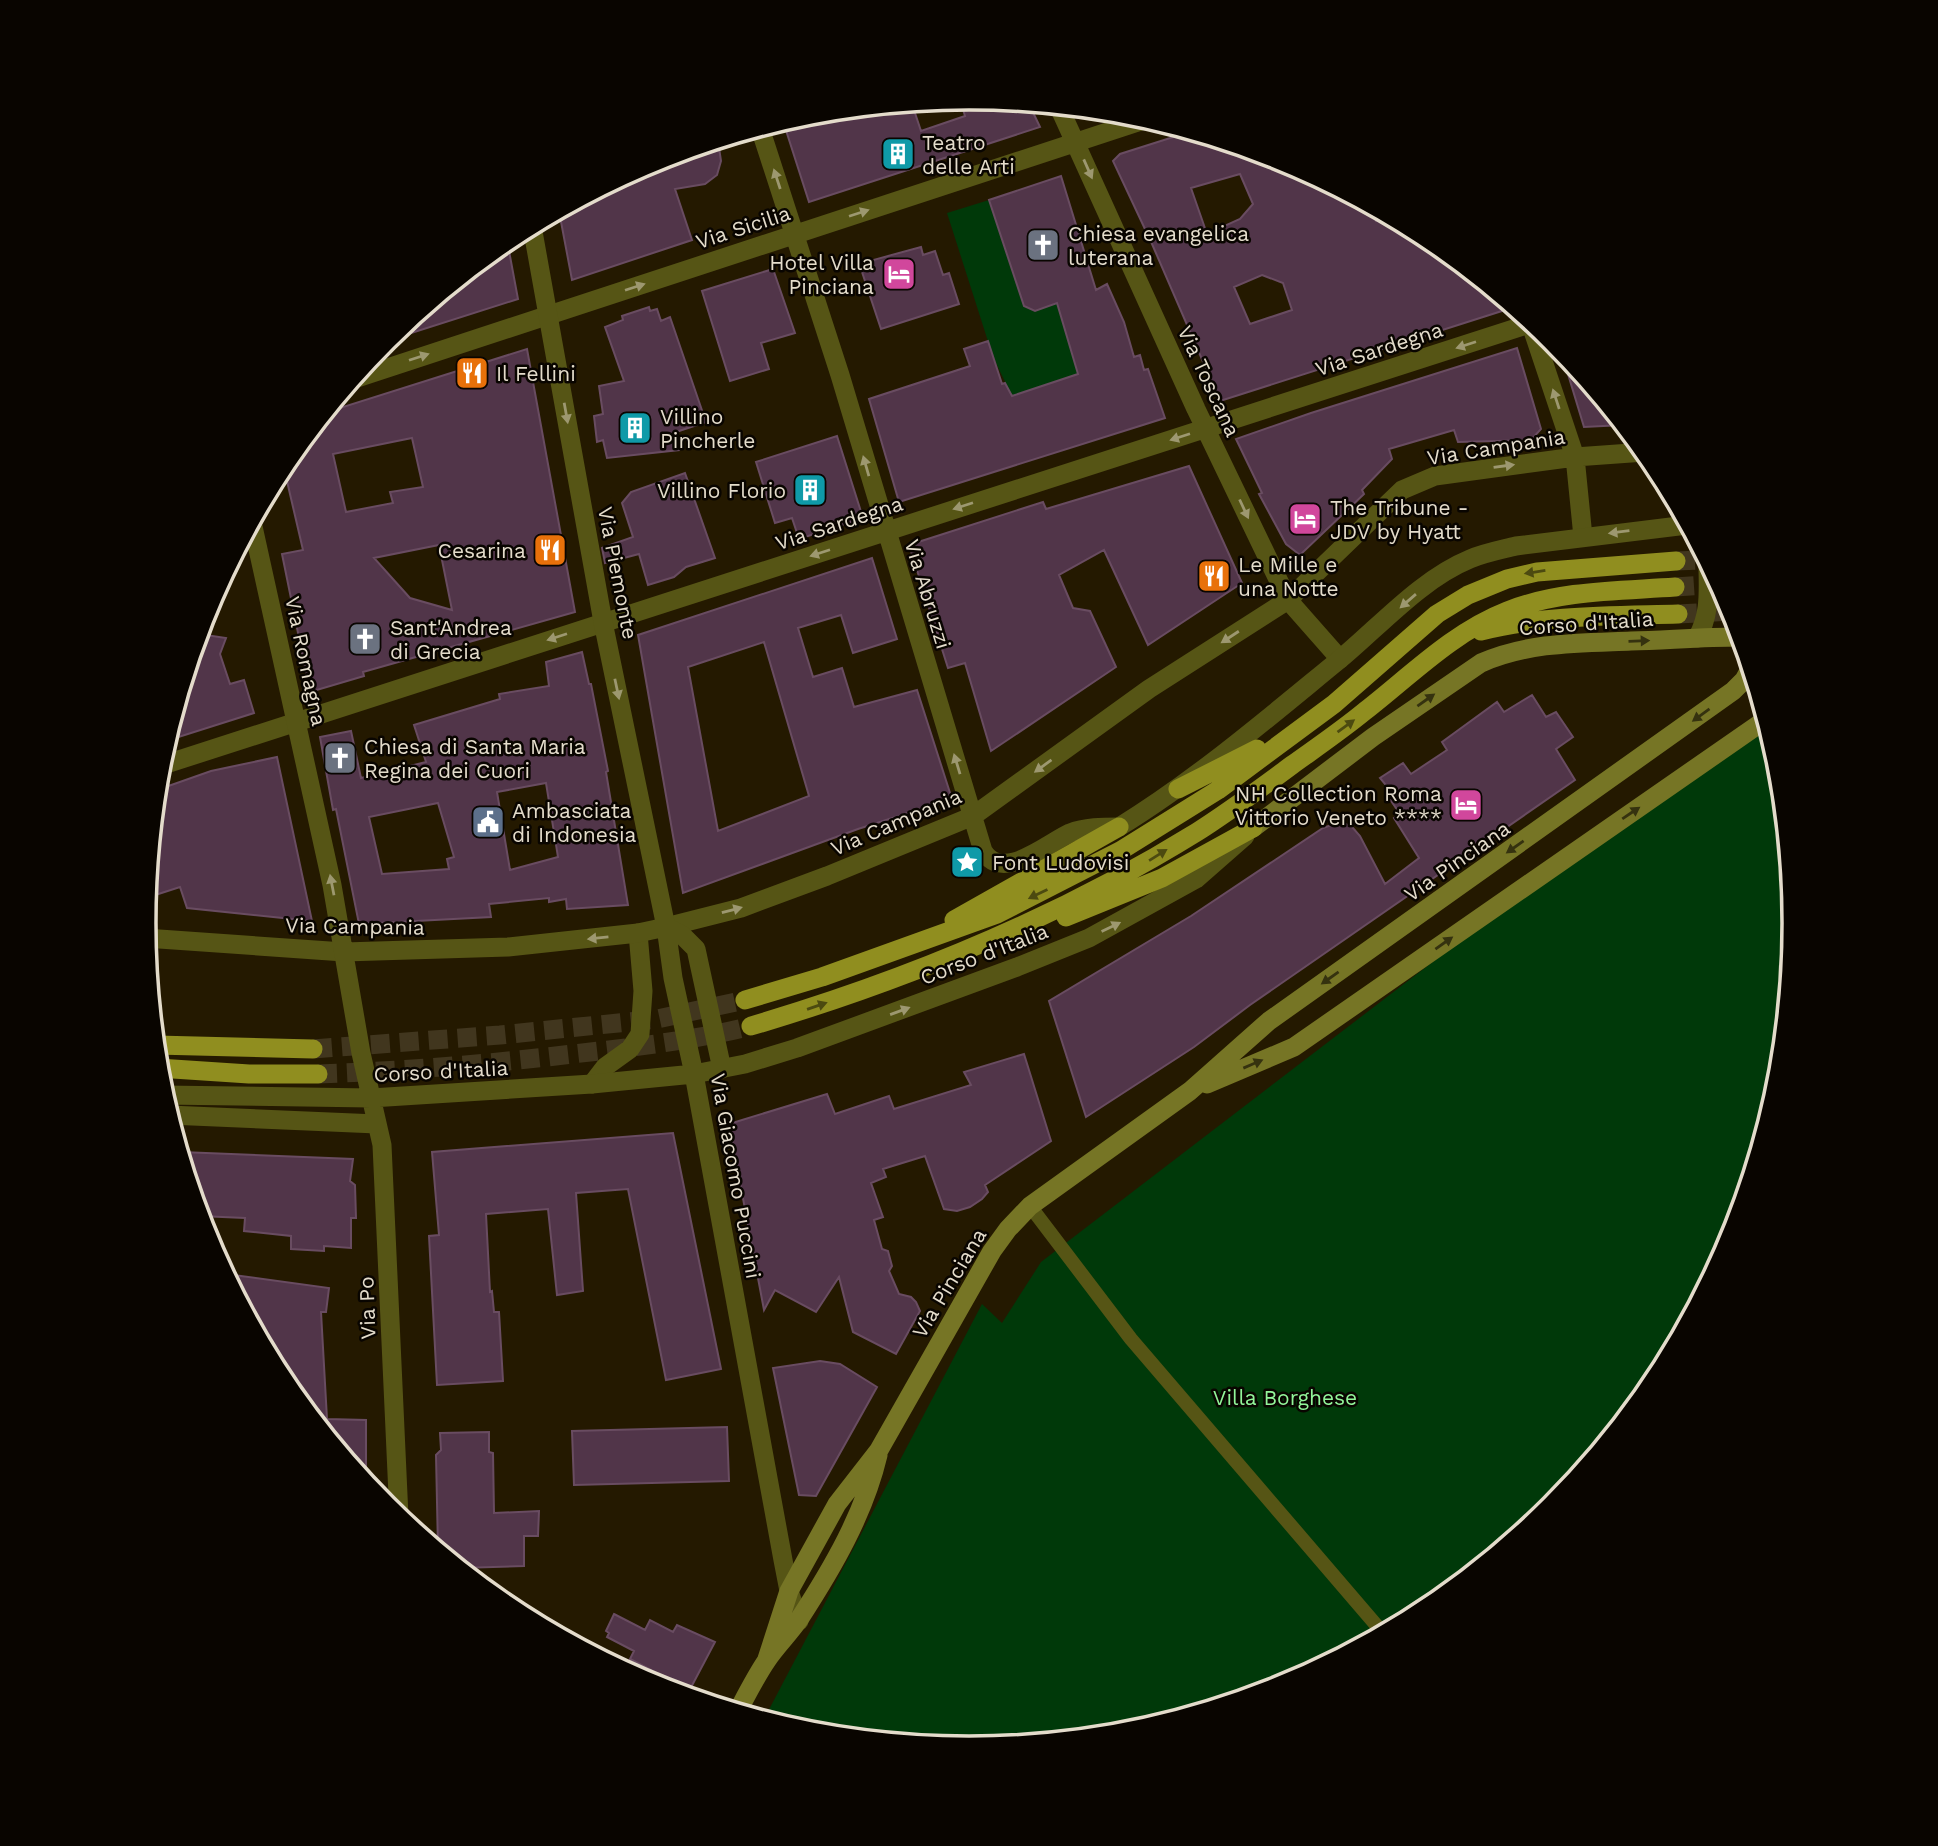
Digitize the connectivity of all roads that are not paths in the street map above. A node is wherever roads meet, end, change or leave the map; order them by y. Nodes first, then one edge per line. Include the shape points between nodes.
1 (1063, 116) edge
2 (1126, 126) edge
3 (763, 137) edge
4 (1076, 142) junction
5 (795, 234) junction
6 (534, 237) edge
7 (548, 315) junction
8 (1521, 326) edge
9 (1537, 342) edge
10 (370, 374) edge
11 (1206, 429) junction
12 (1632, 453) edge
13 (1575, 457) junction
14 (1678, 526) edge
15 (885, 532) junction
16 (255, 536) edge
17 (1583, 537) junction
18 (1676, 561) tunnel mouth
19 (1708, 586) edge
20 (1675, 587) tunnel mouth
21 (1288, 600) junction
22 (1678, 614) tunnel mouth
23 (603, 622) junction
24 (1463, 636) junction
25 (1730, 637) edge
26 (1697, 638) junction
27 (1340, 659) junction
28 (1744, 678) edge
29 (296, 722) junction
30 (1301, 726) junction
31 (1757, 726) edge
32 (172, 762) edge
33 (1178, 789) junction
34 (973, 816) junction
35 (1119, 827) junction
36 (1253, 828) junction
37 (666, 927) junction
38 (638, 933) junction
39 (1008, 934) junction
40 (157, 939) edge
41 (907, 946) junction
42 (344, 952) junction
43 (745, 1000) tunnel mouth
44 (751, 1026) tunnel mouth
45 (166, 1045) edge
46 (313, 1049) tunnel mouth
47 (170, 1069) edge
48 (722, 1069) junction
49 (318, 1074) tunnel mouth
50 (694, 1074) junction
51 (592, 1084) junction
52 (1190, 1091) junction
53 (175, 1095) edge
54 (371, 1098) junction
55 (180, 1115) edge
56 (377, 1124) junction
57 (1030, 1206) junction
58 (880, 1450) junction
59 (398, 1502) edge
60 (789, 1591) junction
61 (799, 1620) junction
62 (1377, 1626) edge
63 (767, 1659) junction
64 (742, 1703) edge

1 - 4 street, Via Toscana
2 - 4 street, Via Sicilia
5 -> 3 street, Via Abruzzi
5 -> 4 street, Via Sicilia
4 -> 11 street, Via Toscana
7 -> 5 street, Via Sicilia
15 -> 5 street, Via Abruzzi
6 - 7 street, Via Piemonte
10 -> 7 street, Via Sicilia
7 -> 23 street, Via Piemonte
8 -> 11 street, Via Sardegna
13 -> 9 street
11 -> 15 street, Via Sardegna
11 -> 21 street, Via Toscana
12 - 13 street, Via Campania
13 - 17 street
21 -> 13 street, Via Campania via 1402,491 1435,476
14 -> 17 street
15 -> 23 street, Via Sardegna
34 -> 15 street, Via Abruzzi
16 - 29 street, Via Romagna
17 -> 27 street via 1516,546 1459,565 1430,583
18 -> 30 main road, Corso d'Italia via 1555,569 1493,584 1437,614 1334,704
19 - 26 street via 1708,608
20 - 24 main road, Corso d'Italia via 1548,598 1508,610
21 - 27 street, Via Toscana
21 -> 34 street, Via Campania via 1149,689
22 - 24 main road via 1516,624
23 -> 29 street, Via Sardegna
23 -> 37 street, Via Piemonte
39 -> 24 main road, Corso d'Italia via 1132,872 1217,819
25 - 26 main road, Corso d'Italia
36 -> 26 main road, Corso d'Italia via 1373,737 1489,659 1551,645
27 - 33 street
28 -> 52 main road, Via Pinciana via 1722,700 1269,1021
29 - 32 street, Via Sardegna
42 -> 29 street, Via Romagna
30 - 33 main road
30 -> 41 main road, Corso d'Italia via 1218,790 1120,851 997,914
52 -> 31 main road, Via Pinciana via 1294,1047
33 - 35 street
34 - 35 street, Via Abruzzi via 985,855 1005,864 1081,830
37 -> 34 street, Via Campania via 741,908
35 - 41 main road
36 - 39 main road via 1140,888 1060,920
48 -> 36 street, Corso d'Italia via 797,1048 1089,938 1196,879
37 - 38 street, Via Campania
37 - 48 street, Via Giacomo Puccini via 696,949
37 - 50 street, Via Giacomo Puccini
38 -> 42 street, Via Campania via 508,947
38 - 51 street via 643,991 640,1034
44 -> 39 main road, Corso d'Italia via 850,995
40 - 42 street, Via Campania
41 - 43 main road, Corso d'Italia
42 - 54 street, Via Romagna
45 - 46 main road
47 - 49 main road
48 - 50 street, Corso d'Italia
50 - 51 street, Corso d'Italia
50 - 60 street, Via Giacomo Puccini
51 - 54 street, Corso d'Italia
52 - 57 main road, Via Pinciana
53 - 54 street, Corso d'Italia
54 - 56 street, Via Po
55 - 56 street
56 - 59 street, Via Po via 385,1183
57 - 58 main road, Via Pinciana via 992,1251
57 - 62 street via 1131,1339
58 - 60 main road, Via Pinciana via 843,1494
58 - 61 main road, Via Pinciana via 854,1526
60 - 61 street, Via Giacomo Puccini
60 - 63 main road, Via Pinciana
61 - 63 main road, Via Pinciana
63 - 64 main road, Via Pinciana

